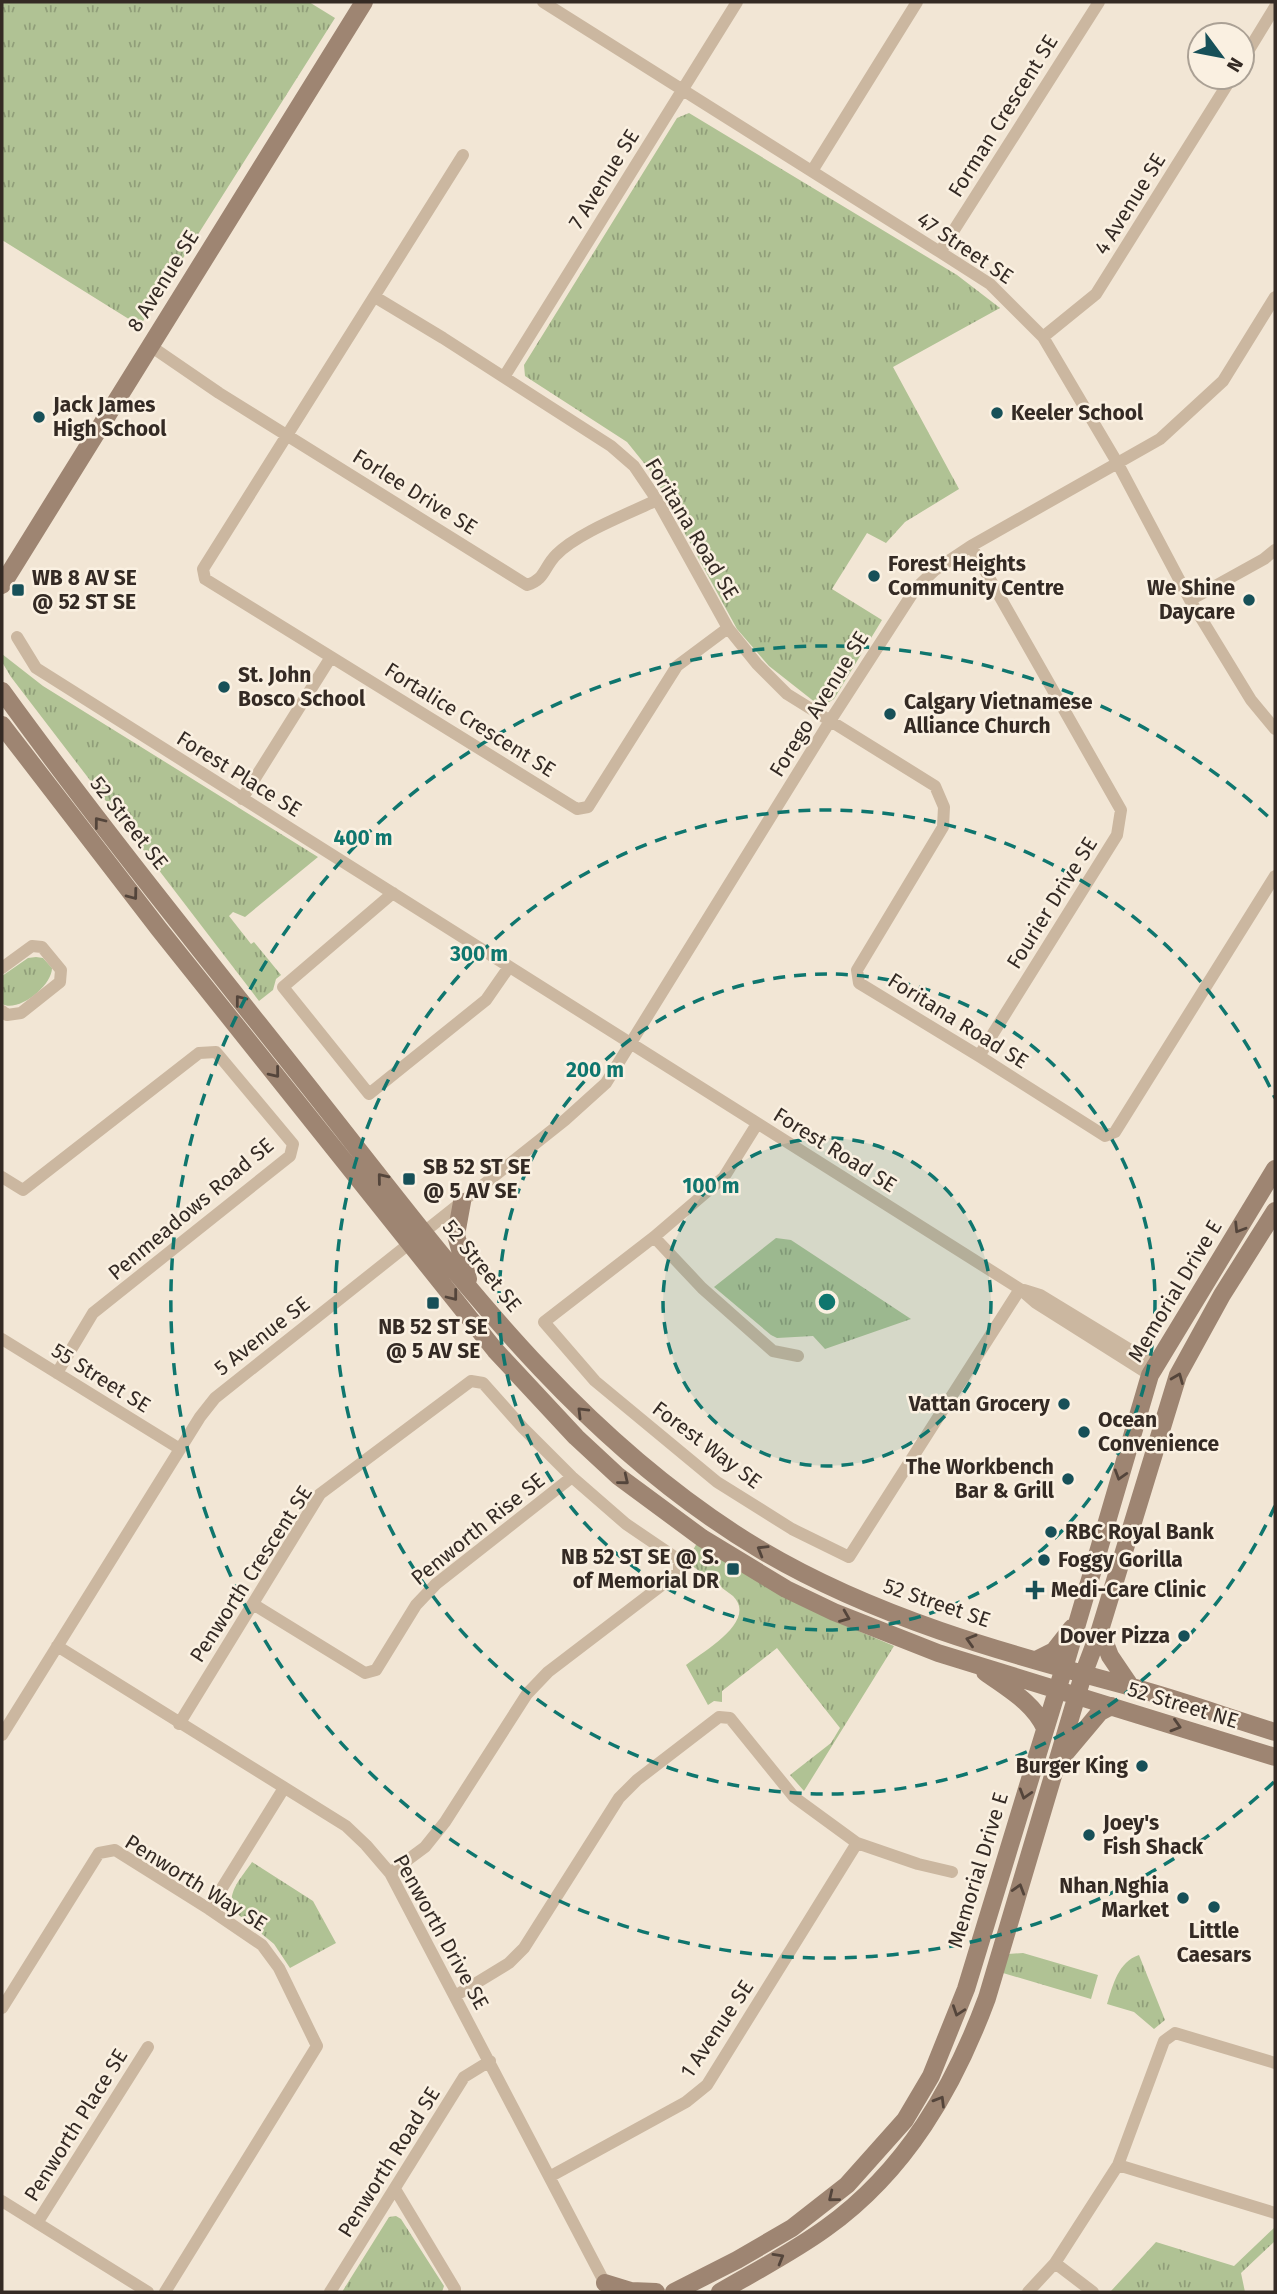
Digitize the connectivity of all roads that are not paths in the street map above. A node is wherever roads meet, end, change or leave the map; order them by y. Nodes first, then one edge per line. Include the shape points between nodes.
1 (364, 2) edge
2 (543, 2) edge
3 (737, 2) edge
4 (917, 2) edge
5 (1099, 2) edge
6 (558, 6) edge
7 (1275, 7) edge
8 (1256, 38) edge
9 (682, 90) junction
10 (1223, 91) edge
11 (463, 155) dead end
12 (811, 172) junction
13 (940, 252) junction
14 (375, 297) junction
15 (1275, 297) edge
16 (1043, 337) junction
17 (149, 345) junction
18 (504, 377) junction
19 (288, 435) junction
20 (1118, 464) junction
21 (657, 500) junction
22 (971, 546) junction
23 (1275, 550) edge
24 (2, 585) edge
25 (1190, 600) junction
26 (728, 628) junction
27 (17, 637) dead end
28 (331, 656) junction
29 (2, 691) edge
30 (830, 720) junction
31 (2, 725) edge
32 (1275, 729) edge
33 (242, 799) junction
34 (1275, 876) edge
35 (393, 893) junction
36 (509, 967) junction
37 (2, 968) edge
38 (2, 1011) edge
39 (631, 1043) junction
40 (979, 1056) junction
41 (757, 1124) junction
42 (1275, 1170) edge
43 (2, 1177) edge
44 (462, 1202) junction
45 (1275, 1211) edge
46 (418, 1237) junction
47 (654, 1237) junction
48 (471, 1289) junction
49 (1020, 1289) junction
50 (2, 1339) edge
51 (798, 1356) dead end
52 (1153, 1370) junction
53 (57, 1373) junction
54 (180, 1450) junction
55 (572, 1477) junction
56 (253, 1604) junction
57 (1078, 1620) junction
58 (1100, 1630) junction
59 (58, 1646) junction
60 (1036, 1660) junction
61 (977, 1666) junction
62 (1064, 1669) junction
63 (1083, 1675) junction
64 (1130, 1687) junction
65 (1058, 1689) junction
66 (1077, 1695) junction
67 (1111, 1706) junction
68 (179, 1724) junction
69 (1045, 1728) junction
70 (1275, 1732) edge
71 (2, 1735) edge
72 (1275, 1757) edge
73 (1057, 1762) junction
74 (284, 1788) junction
75 (857, 1843) junction
76 (952, 1872) dead end
77 (390, 1873) junction
78 (209, 1909) junction
79 (455, 1996) junction
80 (2, 2008) edge
81 (148, 2047) dead end
82 (490, 2061) junction
83 (1275, 2063) edge
84 (1118, 2165) junction
85 (551, 2176) junction
86 (395, 2189) junction
87 (2, 2201) edge
88 (1275, 2213) edge
89 (37, 2223) junction
90 (1055, 2263) junction
91 (608, 2288) edge
92 (148, 2292) edge
93 (165, 2292) edge
94 (330, 2292) edge
95 (454, 2292) edge
96 (656, 2292) edge
97 (674, 2292) edge
98 (720, 2292) edge
99 (1028, 2292) edge
100 (1093, 2292) edge

1 - 17 main road, 8 Avenue SE
2 - 6 street, 47 Street SE
3 - 9 street, 7 Avenue SE
4 - 12 street
5 - 13 street, Forman Crescent SE
6 - 9 street, 47 Street SE
7 - 8 street
9 - 12 street, 47 Street SE
9 - 18 street, 7 Avenue SE
10 - 16 street, 4 Avenue SE via 1096,294
11 - 14 street, Fortalice Crescent SE
12 - 13 street, 47 Street SE
13 - 16 street, 47 Street SE via 990,284
14 - 18 street, Foritana Road SE
14 - 19 street, Fortalice Crescent SE
15 - 20 street, Forego Avenue SE via 1223,381 1160,439
16 - 20 street, 47 Street SE
17 - 19 street, Forlee Drive SE
17 - 24 main road, 8 Avenue SE
18 - 21 street, Foritana Road SE via 611,446 634,466
19 - 21 street, Forlee Drive SE via 527,585 537,582 556,554 581,537
19 - 28 street, Fortalice Crescent SE via 203,569 205,579
20 - 22 street, Forego Avenue SE
20 - 25 street, 47 Street SE
21 - 26 street, Foritana Road SE
22 - 30 street, Forego Avenue SE via 916,588
22 - 40 street, Fourier Drive SE via 1121,810 1116,835
23 - 25 street
25 - 32 street, 47 Street SE via 1251,700
26 - 28 street, Fortalice Crescent SE via 677,666 588,807 577,809
26 - 30 street, Foritana Road SE via 788,694
27 - 33 street, Forest Place SE via 36,668
28 - 33 street
46 -> 29 main road, 52 Street SE
30 - 39 street, Forego Avenue SE
30 - 40 street, Foritana Road SE via 934,786 944,807 943,827 857,970 859,983
31 -> 46 main road, 52 Street SE via 159,929
33 - 35 street, Forest Place SE
34 - 40 street, Foritana Road SE via 1115,1132 1105,1136
35 - 36 street, Forest Place SE
35 - 36 street via 283,987 369,1094 485,1000
36 - 39 street, Forest Place SE
37 - 38 street via 32,946 42,947 61,970 60,982 21,1013
39 - 41 street, Forest Road SE
39 - 44 street, 5 Avenue SE via 606,1083 584,1104
41 - 47 street, Forest Way SE via 724,1177
41 - 49 street, Forest Road SE
42 -> 52 main road, Memorial Drive E
43 - 53 street, Penmeadows Road SE via 23,1190 199,1053 216,1052 293,1144 290,1156 93,1313
44 - 46 street, 5 Avenue SE
44 - 48 main road via 456,1235
58 -> 45 main road, Memorial Drive E via 1178,1375
46 - 48 main road, 52 Street SE
46 - 54 street, 5 Avenue SE via 215,1398
46 -> 61 main road, 52 Street SE via 495,1350 618,1476 667,1514 751,1569 834,1612
47 - 49 street, Forest Way SE via 544,1322 595,1381 717,1482 792,1530 849,1557
47 - 51 street via 702,1288 773,1351
60 -> 48 main road, 52 Street SE via 908,1621 760,1549 679,1495 599,1428 507,1334
49 - 52 street, Forest Road SE via 1040,1295
50 - 53 street, 55 Street SE
52 -> 57 main road, Memorial Drive E
53 - 54 street, 55 Street SE
54 - 59 street, 5 Avenue SE
55 - 56 street, Penworth Rise SE via 436,1584 416,1605 376,1670 365,1673
55 - 56 street, Penworth Crescent SE via 482,1383 471,1381 320,1494
55 - 77 street, Penworth Crescent SE via 626,1524 679,1560 679,1572 548,1672 527,1694 445,1822 425,1847
56 - 68 street, Penworth Crescent SE
57 - 60 main road via 1058,1647
57 - 62 main road, Memorial Drive E
58 - 63 main road, Memorial Drive E
58 - 64 main road
59 - 68 street, Penworth Drive SE
59 - 71 street, 5 Avenue SE
60 - 62 main road, 52 Street SE
61 - 65 main road, 52 Street SE
61 - 69 main road via 1028,1703
62 - 63 main road, 52 Street SE
62 - 65 main road, Memorial Drive E
63 - 64 main road, 52 Street NE
63 - 66 main road, Memorial Drive E
64 - 70 main road, 52 Street NE
65 - 66 main road, 52 Street SE
65 - 69 main road, Memorial Drive E
66 - 67 main road, 52 Street NE
66 - 73 main road, Memorial Drive E
67 -> 72 main road, 52 Street NE
67 - 73 main road via 1100,1712
68 - 74 street, Penworth Drive SE
69 -> 97 main road, Memorial Drive E via 953,2024 931,2076 905,2120 847,2186 815,2212
98 -> 73 main road, Memorial Drive E via 828,2227 893,2168 921,2132 949,2086 987,1998
74 - 77 street, Penworth Drive SE via 346,1826
74 - 78 street
75 - 76 street
75 - 79 street via 794,1797 730,1718 719,1717 619,1798 524,1948 509,1963
75 - 85 street, 1 Avenue SE via 707,2085 686,2102
77 - 79 street, Penworth Drive SE
78 - 80 street, Penworth Way SE via 114,1850 99,1853
78 - 93 street, Penworth Way SE via 262,1945 279,1968 317,2046
79 - 82 street, Penworth Drive SE
81 - 89 street, Penworth Place SE
82 - 85 street, Penworth Drive SE
82 - 86 street, Penworth Road SE via 464,2077
83 - 84 street via 1175,2033 1164,2041
84 - 88 street
84 - 90 street
85 - 91 street, Penworth Drive SE
86 - 94 street, Penworth Road SE
86 - 95 street
87 - 89 street
89 - 92 street
90 - 99 street
90 - 100 street
91 - 96 main road

